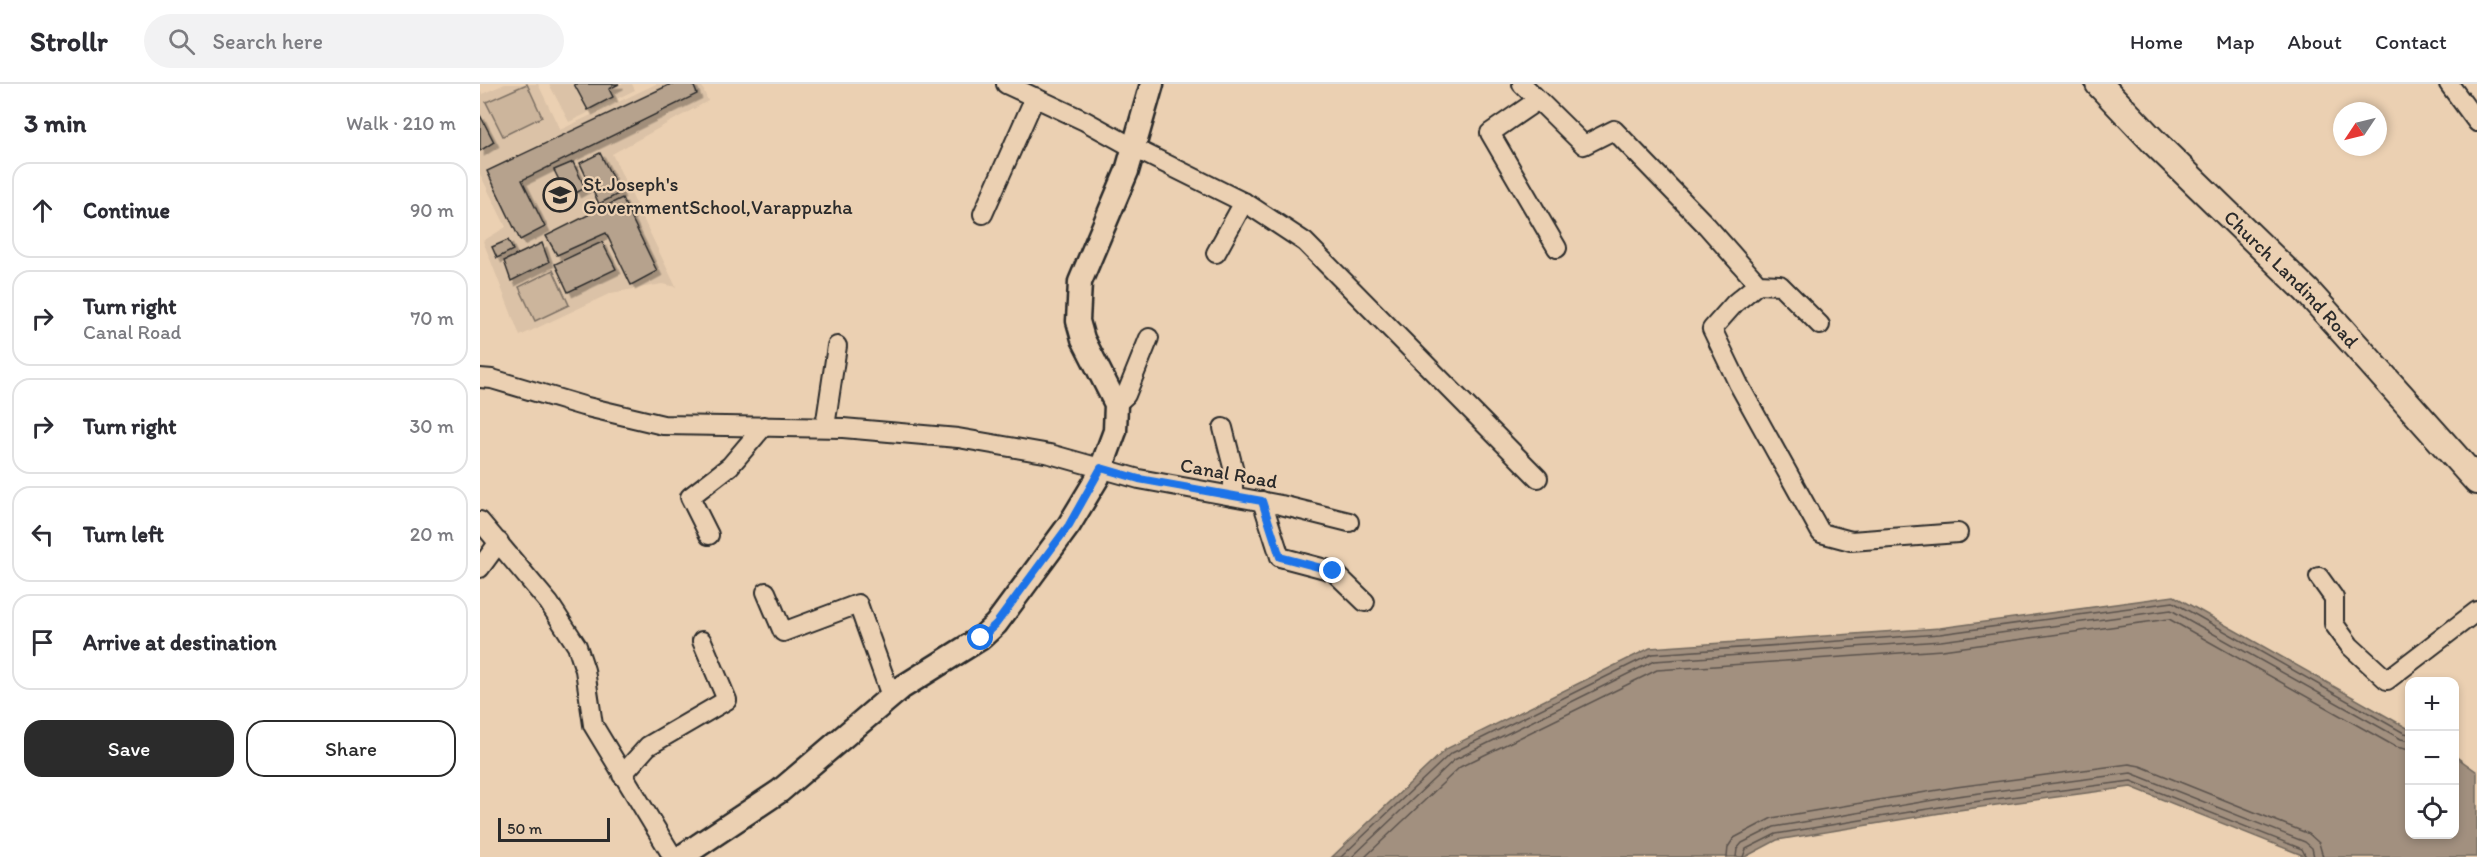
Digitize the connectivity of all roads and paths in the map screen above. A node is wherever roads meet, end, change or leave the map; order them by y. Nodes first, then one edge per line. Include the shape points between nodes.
1 (1006, 84) edge
2 (1152, 84) edge
3 (1522, 84) edge
4 (2099, 84) edge
5 (2449, 84) edge
6 (1035, 97) junction
7 (1538, 100) junction
8 (2477, 122) edge
9 (1134, 148) junction
10 (1244, 202) junction
11 (983, 214) dead end
12 (1557, 248) dead end
13 (1216, 253) dead end
14 (1758, 284) junction
15 (1820, 325) dead end
16 (1149, 338) dead end
17 (837, 346) dead end
18 (480, 378) edge
19 (1116, 404) junction
20 (764, 426) junction
21 (825, 427) junction
22 (1223, 428) dead end
23 (1101, 468) junction
24 (1538, 478) dead end
25 (2477, 481) edge
26 (1233, 496) junction
27 (1262, 501) junction
28 (480, 521) edge
29 (1348, 522) dead end
30 (1958, 533) dead end
31 (709, 536) dead end
32 (499, 543) junction
33 (480, 568) edge
34 (2319, 577) dead end
35 (766, 592) dead end
36 (1365, 602) dead end
37 (2477, 611) edge
38 (702, 641) dead end
39 (891, 696) junction
40 (622, 776) junction
41 (673, 857) edge
42 (681, 857) edge

1 - 6 street
2 - 9 street
3 - 7 street
4 - 25 main road, Church Landind Road via 2307,291
5 - 8 street
6 - 9 street
6 - 11 street
7 - 12 street via 1490,133
7 - 14 street via 1584,145 1614,130
9 - 10 street
9 - 19 street via 1080,282 1077,306 1083,339
10 - 13 street
10 - 24 street via 1305,242
14 - 15 street via 1780,285
14 - 30 street via 1712,329 1739,386 1821,533 1851,541
16 - 19 street via 1126,395
17 - 21 street
18 - 20 street, Canal Road via 663,425
19 - 23 street via 1115,431
20 - 21 street, Canal Road
20 - 31 street via 730,466 690,497
21 - 23 street, Canal Road via 958,438 1050,454
22 - 26 street via 1233,466
23 - 26 street, Canal Road
23 - 39 street via 1069,525 996,624 981,638
26 - 27 street, Canal Road
27 - 29 street, Canal Road
27 - 36 street via 1280,557 1333,571
28 - 32 street
32 - 33 street
32 - 40 street via 549,603 577,646 585,670 593,725
34 - 37 street via 2334,598 2334,624 2350,646 2387,680
35 - 39 street via 783,632 858,604
38 - 40 street via 727,700 648,746
39 - 42 street via 780,791
40 - 41 street

